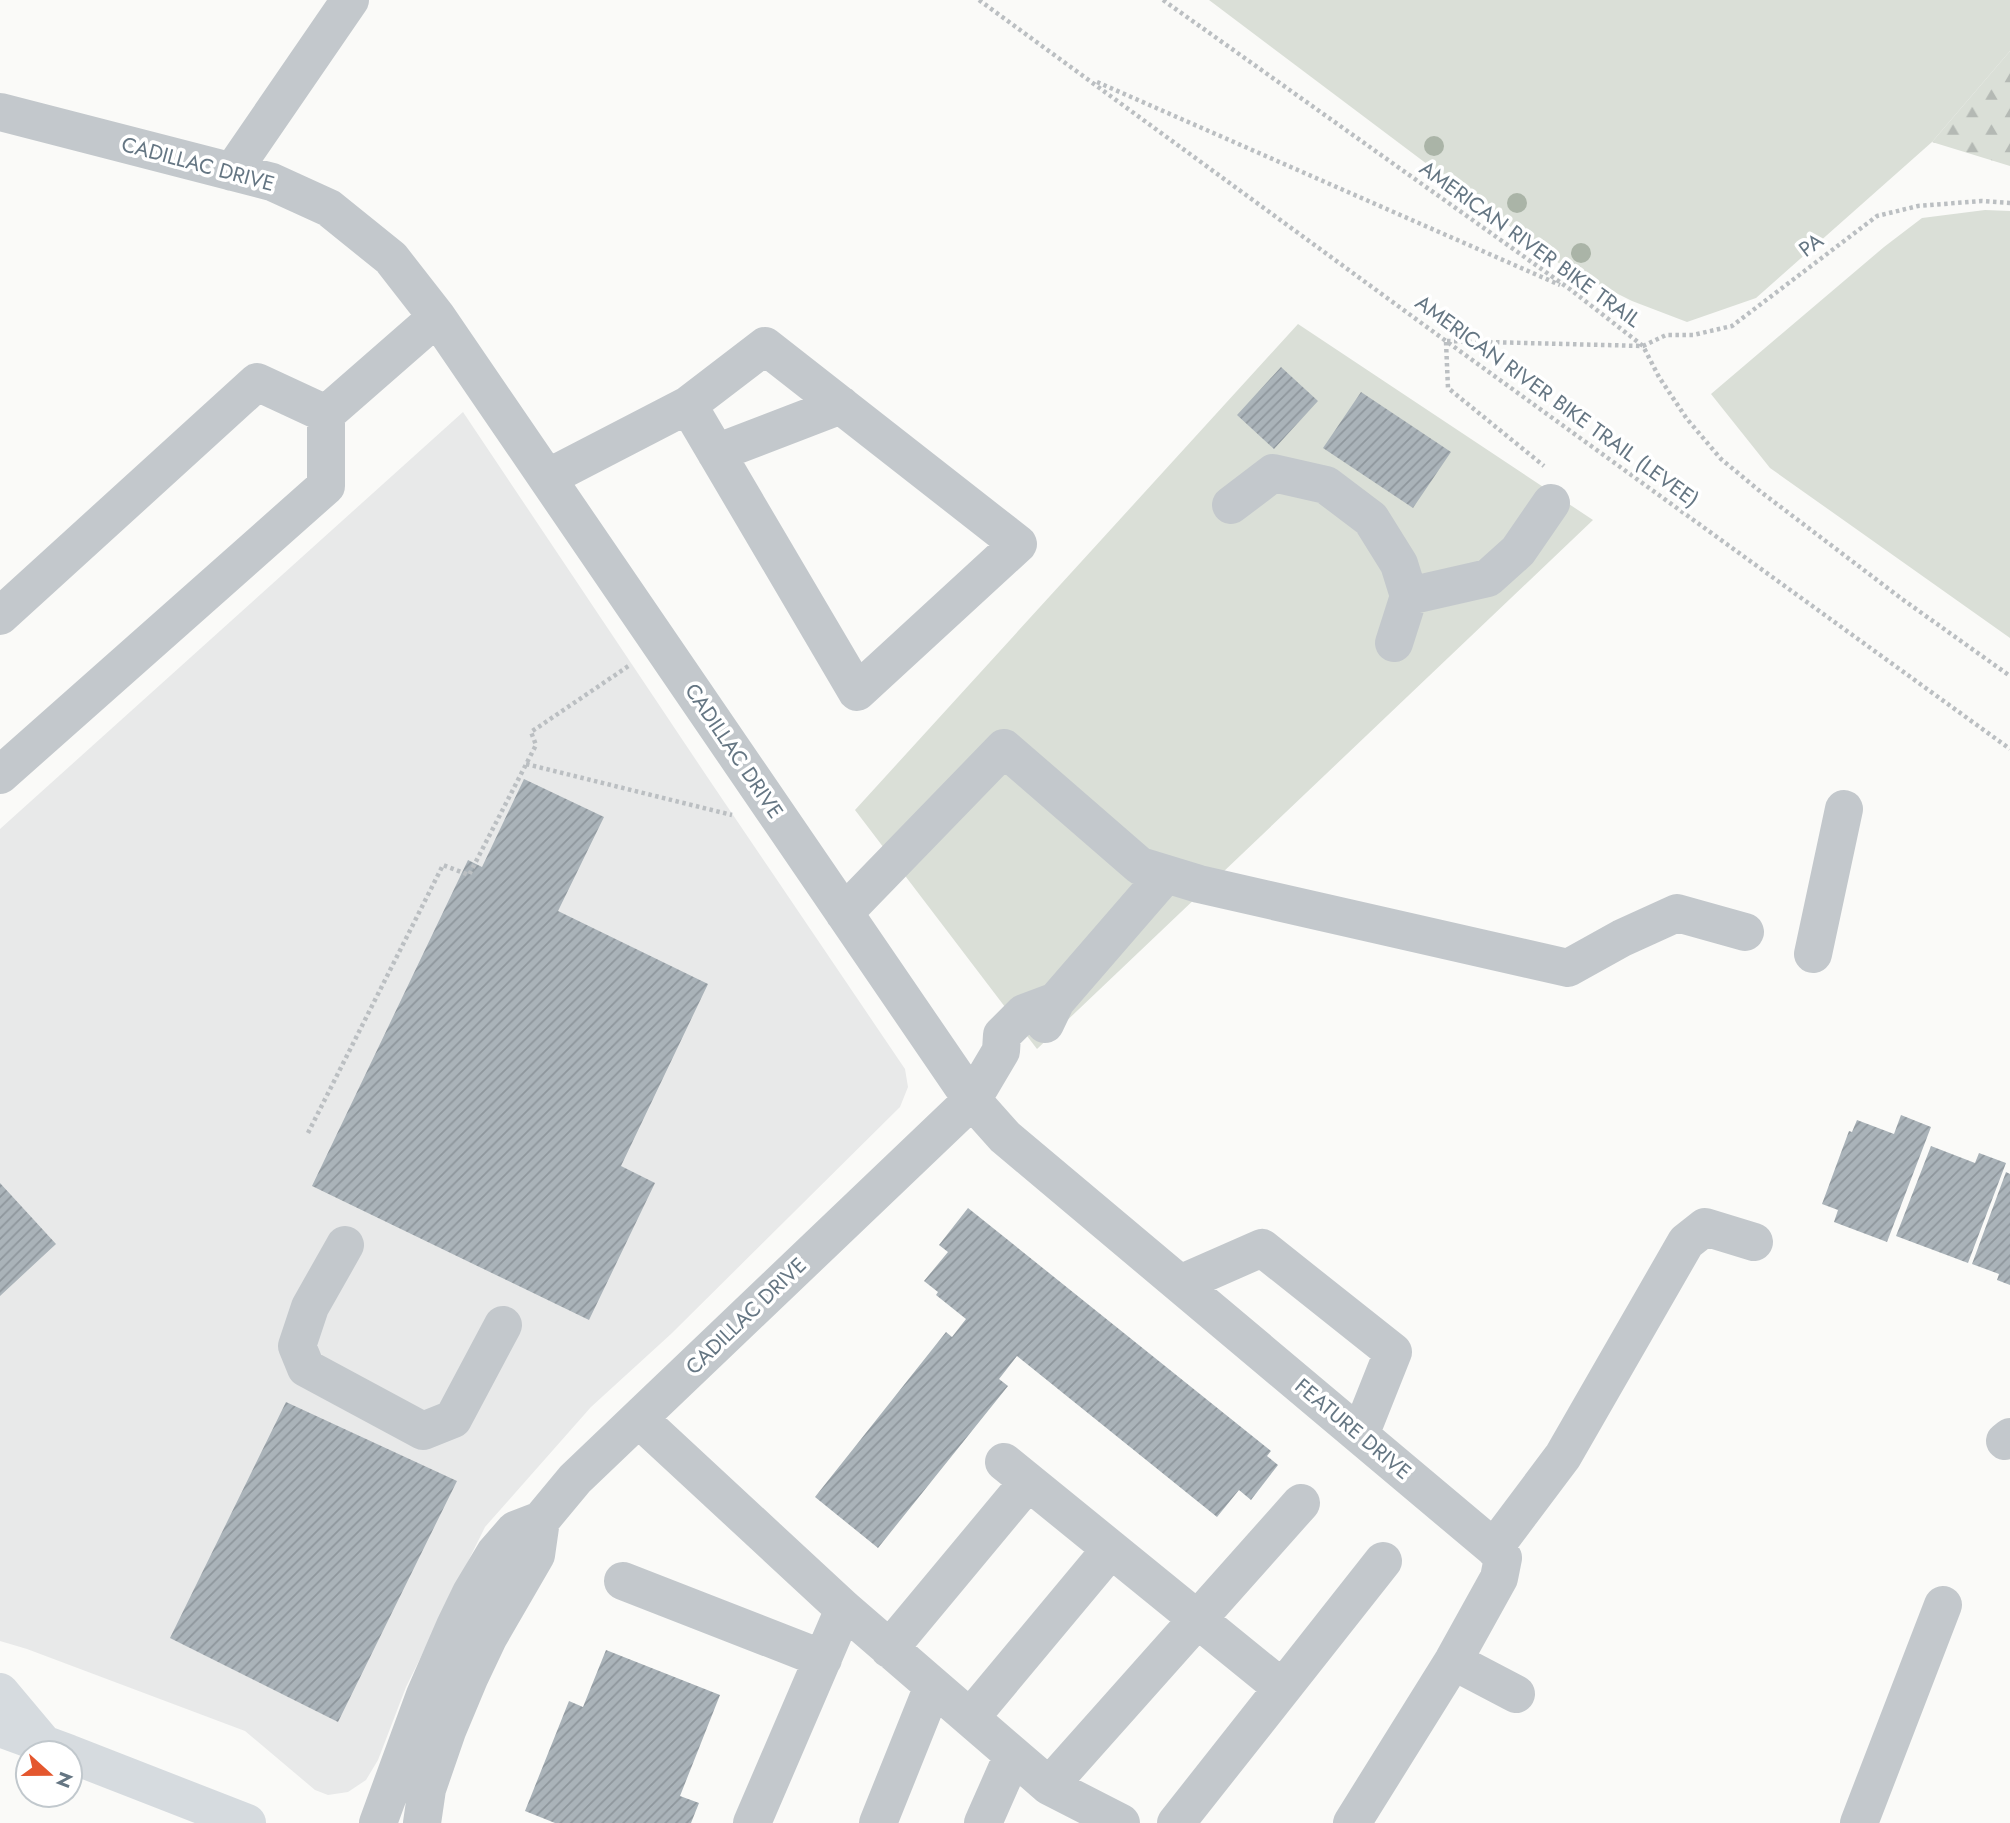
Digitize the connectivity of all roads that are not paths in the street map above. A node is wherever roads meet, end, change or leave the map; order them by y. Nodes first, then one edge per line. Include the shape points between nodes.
1 (350, 0) edge
2 (0, 112) edge
3 (232, 172) junction
4 (437, 317) junction
5 (688, 405) junction
6 (841, 405) junction
7 (326, 414) junction
8 (716, 453) junction
9 (547, 478) junction
10 (1550, 503) road end
11 (1231, 505) dead end
12 (1409, 596) junction
13 (0, 616) edge
14 (1394, 643) dead end
15 (0, 775) edge
16 (1844, 808) dead end
17 (1166, 873) junction
18 (844, 913) junction
19 (1745, 932) dead end
20 (1813, 954) dead end
21 (972, 1100) junction
22 (1754, 1242) dead end
23 (345, 1245) dead end
24 (1180, 1284) junction
25 (503, 1325) dead end
26 (639, 1419) junction
27 (1360, 1435) junction
28 (1301, 1503) dead end
29 (541, 1520) junction
30 (1494, 1548) junction
31 (1111, 1549) junction
32 (1382, 1561) dead end
33 (623, 1581) dead end
34 (1943, 1605) dead end
35 (844, 1609) junction
36 (1198, 1620) junction
37 (889, 1648) junction
38 (823, 1659) junction
39 (1453, 1661) junction
40 (933, 1686) junction
41 (1282, 1688) junction
42 (0, 1692) edge
43 (1516, 1694) dead end
44 (970, 1718) junction
45 (0, 1728) edge
46 (30, 1739) edge
47 (49, 1739) edge
48 (1013, 1755) junction
49 (84, 1759) edge
50 (1049, 1786) junction
51 (247, 1823) edge
52 (378, 1823) edge
53 (422, 1823) edge
54 (752, 1823) edge
55 (878, 1823) edge
56 (983, 1823) edge
57 (1121, 1823) edge
58 (1176, 1823) edge
59 (1352, 1823) edge
60 (1859, 1823) edge

1 - 3 street
2 - 3 street, CADILLAC DRIVE
3 - 4 street, CADILLAC DRIVE via 272,182 329,208 391,258
4 - 7 street
4 - 9 street, CADILLAC DRIVE
5 - 6 street via 765,346
5 - 8 street
5 - 9 street
6 - 8 street
6 - 8 street via 1018,544 857,692
7 - 13 street via 257,382
7 - 15 street via 326,486
9 - 18 street, CADILLAC DRIVE
10 - 12 street via 1518,551 1488,578
11 - 12 street via 1273,474 1326,485 1371,519 1399,564
12 - 14 street
16 - 20 street
17 - 18 street via 1140,866 1004,748
17 - 19 street via 1568,968 1677,913
17 - 21 street via 1056,1000 1024,1013 1002,1035 1001,1051
18 - 21 street, CADILLAC DRIVE
21 - 24 street, FEATURE DRIVE via 1005,1137
21 - 26 street, CADILLAC DRIVE
22 - 30 street via 1705,1227 1686,1242 1563,1456
23 - 25 street via 310,1307 297,1346 306,1368 424,1431 453,1419
24 - 27 street, FEATURE DRIVE
24 - 27 street via 1262,1248 1393,1352
26 - 29 street, CADILLAC DRIVE via 575,1479
26 - 35 street
27 - 30 street, FEATURE DRIVE
28 - 36 street
29 - 52 street, CADILLAC DRIVE via 514,1530 471,1593 425,1695
29 - 53 street via 536,1555 488,1638 447,1731 427,1789
30 - 39 street via 1503,1558 1499,1578
31 - 36 street
31 - 37 street via 1016,1472
31 - 44 street
32 - 41 street
33 - 38 street
34 - 60 street
35 - 37 street
35 - 38 street
36 - 41 street
36 - 50 street
37 - 40 street
38 - 54 street
39 - 43 street
39 - 59 street
40 - 44 street
40 - 55 street
41 - 58 street
42 - 47 main road
44 - 48 street
45 - 46 main road
48 - 50 street
48 - 56 street
49 - 51 main road
50 - 57 street

